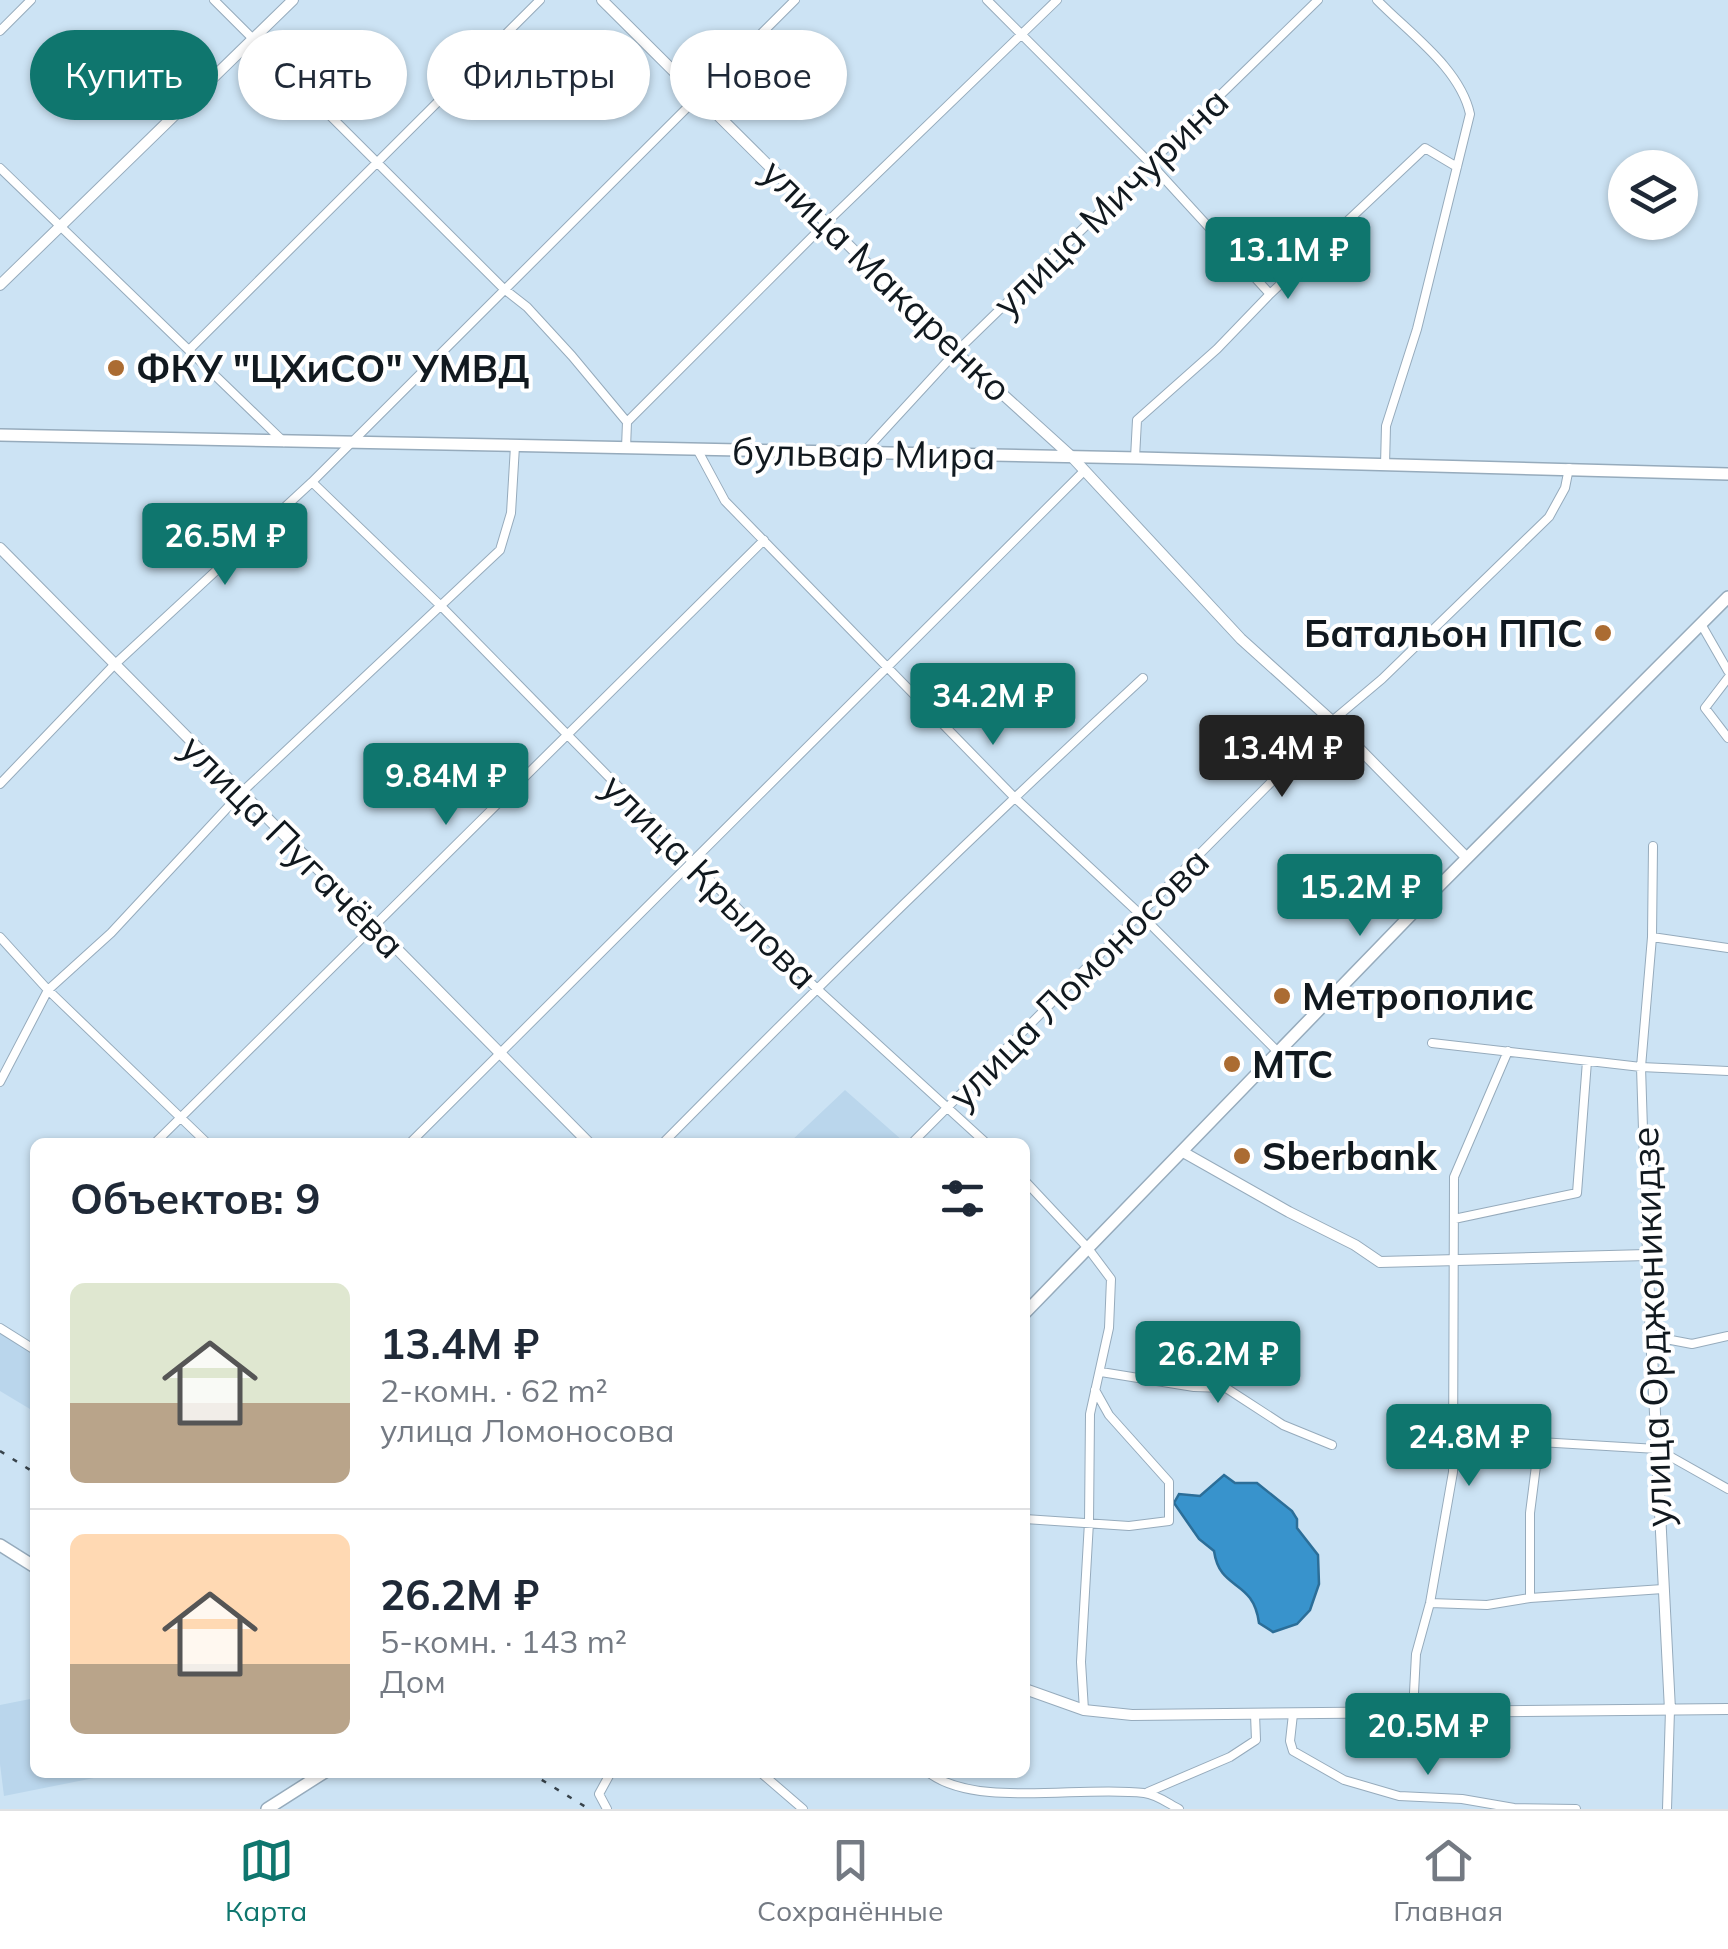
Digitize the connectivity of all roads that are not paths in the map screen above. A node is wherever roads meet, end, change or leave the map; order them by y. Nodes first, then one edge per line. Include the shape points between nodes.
1 (31, 0) edge
2 (214, 0) edge
3 (293, 0) edge
4 (540, 0) edge
5 (602, 0) edge
6 (795, 0) edge
7 (987, 0) edge
8 (1057, 0) edge
9 (1318, 0) edge
10 (1377, 0) edge
11 (244, 30) edge
12 (262, 30) edge
13 (764, 30) edge
14 (0, 31) edge
15 (1022, 35) junction
16 (238, 53) edge
17 (670, 65) edge
18 (335, 120) edge
19 (672, 120) edge
20 (725, 120) edge
21 (378, 163) junction
22 (1150, 163) junction
23 (1457, 167) junction
24 (0, 168) edge
25 (826, 223) junction
26 (59, 226) junction
27 (0, 284) edge
28 (504, 289) junction
29 (1270, 294) junction
30 (191, 348) junction
31 (956, 352) junction
32 (627, 422) junction
33 (0, 435) edge
34 (284, 442) junction
35 (351, 443) junction
36 (515, 446) junction
37 (626, 448) junction
38 (697, 449) junction
39 (864, 452) junction
40 (1072, 457) junction
41 (1135, 458) junction
42 (1385, 465) junction
43 (1568, 468) junction
44 (1084, 471) junction
45 (1728, 474) edge
46 (312, 482) junction
47 (764, 540) junction
48 (0, 548) edge
49 (1728, 597) edge
50 (441, 606) junction
51 (1701, 624) junction
52 (113, 666) junction
53 (888, 666) junction
54 (1728, 675) edge
55 (1143, 678) dead end
56 (1332, 721) junction
57 (566, 737) junction
58 (1728, 738) edge
59 (0, 784) edge
60 (242, 792) junction
61 (1014, 796) junction
62 (1652, 846) dead end
63 (1468, 858) junction
64 (691, 862) junction
65 (1141, 915) junction
66 (373, 927) junction
67 (0, 937) edge
68 (1652, 937) junction
69 (1728, 948) edge
70 (816, 988) junction
71 (48, 990) junction
72 (1432, 1043) dead end
73 (499, 1052) junction
74 (1508, 1052) junction
75 (1279, 1053) junction
76 (1587, 1060) junction
77 (1641, 1066) junction
78 (1728, 1071) edge
79 (0, 1082) edge
80 (948, 1108) junction
81 (180, 1116) junction
82 (160, 1138) edge
83 (202, 1138) edge
84 (415, 1138) edge
85 (584, 1138) edge
86 (668, 1138) edge
87 (917, 1138) edge
88 (981, 1138) edge
89 (1183, 1152) junction
90 (1030, 1186) edge
91 (1454, 1219) junction
92 (1086, 1248) junction
93 (1647, 1254) junction
94 (1453, 1262) junction
95 (1030, 1308) edge
96 (0, 1328) edge
97 (1650, 1336) junction
98 (1728, 1336) edge
99 (30, 1347) edge
100 (1101, 1372) junction
101 (1096, 1390) junction
102 (1539, 1442) junction
103 (1332, 1444) dead end
104 (1454, 1446) junction
105 (1656, 1450) junction
106 (1728, 1489) edge
107 (1030, 1520) edge
108 (1089, 1522) junction
109 (0, 1545) edge
110 (30, 1563) edge
111 (1663, 1589) junction
112 (1530, 1598) junction
113 (1430, 1603) junction
114 (1030, 1691) edge
115 (1728, 1709) edge
116 (1084, 1710) junction
117 (1670, 1710) junction
118 (1414, 1712) junction
119 (1255, 1714) junction
120 (1293, 1714) junction
121 (316, 1778) edge
122 (608, 1778) edge
123 (767, 1778) edge
124 (933, 1778) edge
125 (1147, 1792) junction
126 (267, 1809) edge
127 (607, 1809) edge
128 (804, 1809) edge
129 (1179, 1809) edge
130 (1576, 1809) edge
131 (1667, 1809) edge

1 - 14 street
2 - 11 street
3 - 12 street
4 - 21 street
5 - 17 street, улица Макаренко
6 - 13 street
7 - 15 street
8 - 15 street
9 - 22 street, улица Мичурина
10 - 23 street via 1447,70 1467,102
15 - 22 street
15 - 25 street
16 - 26 street
18 - 21 street
19 - 28 street
20 - 25 street, улица Макаренко
21 - 28 street
21 - 30 street
22 - 29 street
22 - 31 street, улица Мичурина
23 - 29 street via 1425,148
23 - 42 street via 1386,426
24 - 26 street
25 - 31 street, улица Макаренко
25 - 32 street
26 - 27 street
26 - 30 street
28 - 32 street
28 - 35 street
29 - 41 street via 1137,420
30 - 34 street
31 - 39 street, улица Мичурина
31 - 40 street, улица Макаренко
32 - 37 street
33 - 34 main road, бульвар Мира
34 - 35 main road, бульвар Мира
35 - 36 main road, бульвар Мира
35 - 46 street
36 - 37 main road, бульвар Мира
36 - 50 street via 500,550
37 - 38 main road, бульвар Мира
38 - 39 main road, бульвар Мира
38 - 47 street via 726,502
39 - 40 main road, бульвар Мира
40 - 41 main road, бульвар Мира
40 - 44 street, улица Макаренко
41 - 42 main road, бульвар Мира
42 - 43 main road, бульвар Мира
43 - 45 main road, бульвар Мира
43 - 56 street, улица Ломоносова via 1549,517
44 - 53 street
44 - 56 street, улица Макаренко via 1240,639
46 - 50 street, улица Крылова
46 - 52 street
47 - 53 street
47 - 57 street
48 - 52 street, улица Пугачёва
49 - 51 main road
50 - 57 street, улица Крылова
50 - 60 street
51 - 54 street
51 - 63 main road
52 - 59 street
52 - 60 street, улица Пугачёва
53 - 61 street
53 - 64 street
54 - 58 street via 1705,708
55 - 61 street
56 - 63 street, улица Макаренко
56 - 65 street, улица Ломоносова
57 - 64 street, улица Крылова
57 - 66 street
60 - 66 street, улица Пугачёва
60 - 71 street via 111,933
61 - 65 street
61 - 70 street
62 - 68 street, улица Орджоникидзе
63 - 75 main road
64 - 70 street, улица Крылова
64 - 73 street
65 - 75 street
65 - 80 street, улица Ломоносова
66 - 73 street, улица Пугачёва
66 - 81 street
67 - 71 street
68 - 69 street
68 - 77 street, улица Орджоникидзе
70 - 80 street, улица Крылова
70 - 86 street
71 - 79 street
71 - 81 street
72 - 74 street
73 - 84 street
73 - 85 street, улица Пугачёва
74 - 76 street
74 - 91 street via 1454,1177
75 - 89 main road
76 - 77 street
76 - 91 street via 1577,1193
77 - 78 street
77 - 93 street, улица Орджоникидзе
80 - 87 street, улица Ломоносова
80 - 88 street, улица Крылова
81 - 82 street
81 - 83 street
89 - 92 main road
89 - 94 street via 1380,1262
90 - 92 street
91 - 94 street
92 - 95 main road
92 - 100 street via 1111,1279
93 - 94 street
93 - 97 street, улица Орджоникидзе
94 - 104 street
96 - 99 street
97 - 98 street via 1692,1344
97 - 105 street, улица Орджоникидзе
100 - 101 street
100 - 103 street via 1226,1388 1284,1425
101 - 108 street
101 - 108 street via 1108,1415 1168,1482 1169,1521
102 - 104 street
102 - 105 street
102 - 112 street
104 - 113 street
105 - 106 street
105 - 111 street, улица Орджоникидзе
107 - 108 street
108 - 116 street
109 - 110 main road
111 - 112 street
111 - 117 street, улица Орджоникидзе
112 - 113 street
113 - 118 street via 1416,1654
114 - 116 street
115 - 117 street
116 - 119 street
117 - 118 street
117 - 131 street, улица Орджоникидзе
118 - 120 street
119 - 120 street
119 - 125 street via 1256,1740
120 - 130 street via 1293,1752 1344,1780 1399,1796
121 - 126 main road
122 - 127 street via 599,1794
123 - 128 street
124 - 125 street via 943,1788 981,1798
125 - 129 street

